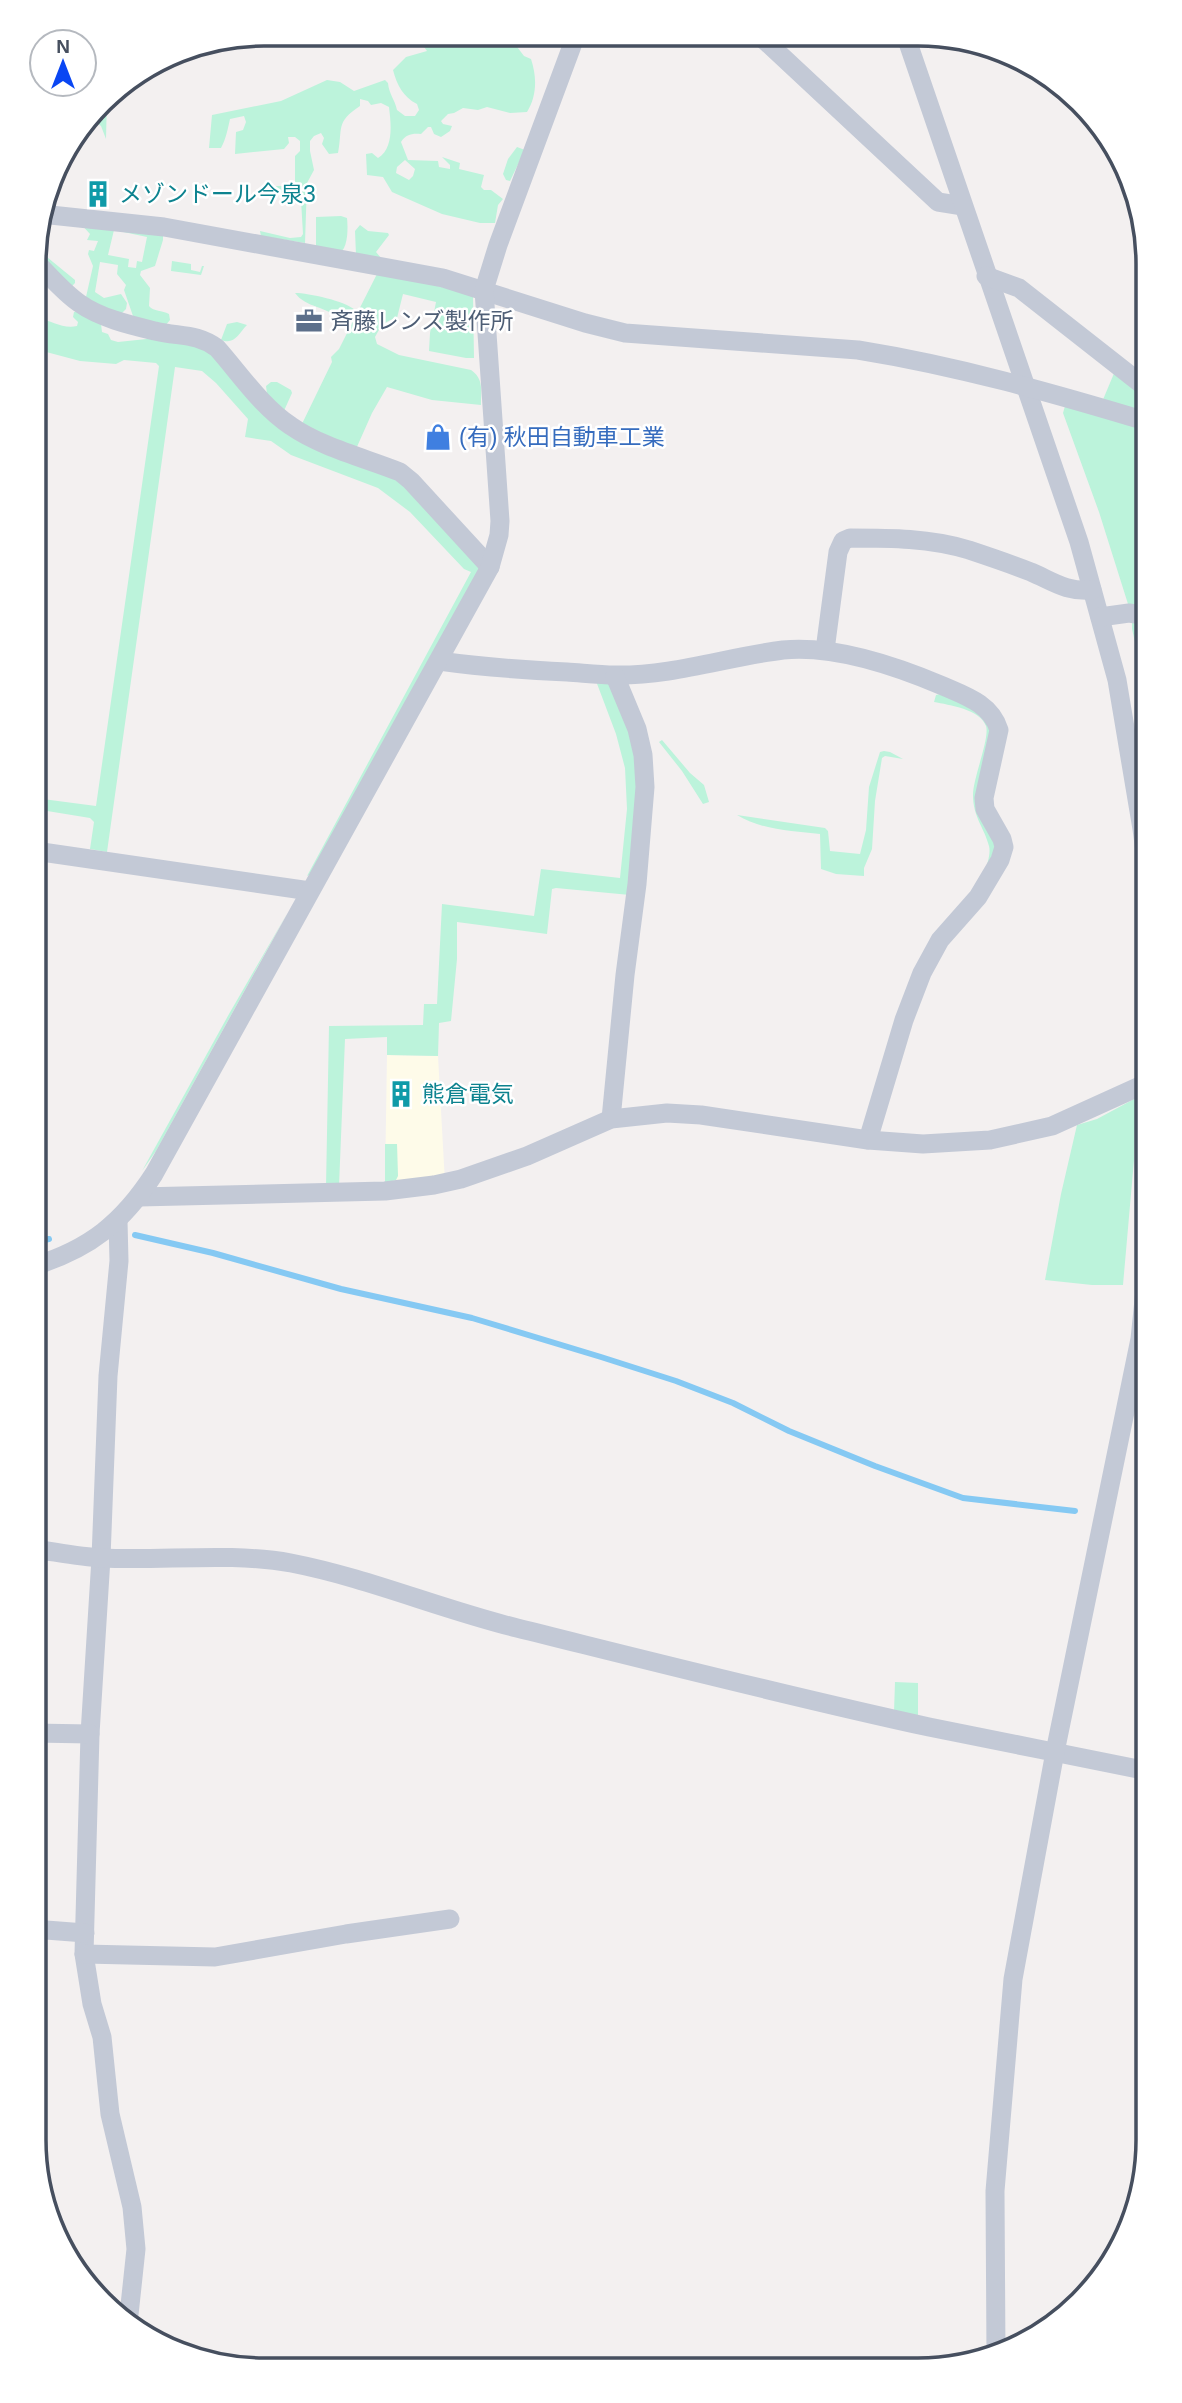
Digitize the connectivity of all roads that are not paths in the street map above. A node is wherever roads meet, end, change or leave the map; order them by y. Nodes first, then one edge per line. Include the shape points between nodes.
1 (572, 46) edge
2 (771, 46) edge
3 (909, 46) edge
4 (963, 206) junction
5 (51, 215) edge
6 (46, 271) edge
7 (986, 276) junction
8 (484, 290) junction
9 (1136, 380) edge
10 (1025, 387) junction
11 (1136, 418) edge
12 (490, 568) junction
13 (1092, 590) junction
14 (1136, 613) edge
15 (1100, 617) junction
16 (825, 650) junction
17 (439, 661) junction
18 (615, 676) junction
19 (1136, 792) edge
20 (46, 852) edge
21 (310, 891) junction
22 (1136, 1088) edge
23 (611, 1119) junction
24 (868, 1140) junction
25 (139, 1197) junction
26 (118, 1221) junction
27 (46, 1262) edge
28 (1136, 1358) edge
29 (46, 1551) edge
30 (101, 1558) junction
31 (46, 1732) edge
32 (90, 1734) junction
33 (1055, 1752) junction
34 (1136, 1769) edge
35 (450, 1919) dead end
36 (46, 1930) edge
37 (85, 1933) junction
38 (84, 1954) junction
39 (129, 2311) edge
40 (996, 2343) edge

1 - 8 street
2 - 4 street via 938,202
3 - 4 street
4 - 7 street
5 - 8 street via 163,227 443,278
6 - 12 street via 94,312 142,328 205,339 290,426 400,472
7 - 9 street via 1019,288
7 - 10 street
8 - 10 street via 625,333 858,351
8 - 12 street via 500,521
10 - 11 street
10 - 13 street
12 - 17 street
13 - 15 street
13 - 16 street via 1073,591 1018,567 934,540 850,538 838,552
14 - 15 street
15 - 19 street via 1117,680
16 - 18 street via 782,650 665,672
16 - 24 street via 903,670 965,695 990,712 999,730 984,798 985,809 1002,839 1000,860 978,897 940,940 922,973
17 - 18 street
17 - 21 street
18 - 23 street via 637,729 645,787
20 - 21 street
21 - 25 street
22 - 24 street via 1083,1114 1023,1134 923,1144
23 - 24 street via 667,1113 701,1115
23 - 25 street via 527,1156 434,1185 393,1191
25 - 26 street
26 - 27 street via 80,1248
26 - 30 street
28 - 33 street
29 - 30 street
30 - 32 street
30 - 33 street via 259,1559 310,1567 516,1628
31 - 32 street
32 - 37 street
33 - 34 street
33 - 40 street via 1013,1979 995,2191
35 - 38 street via 215,1957
36 - 37 street
37 - 38 street
38 - 39 street via 102,2037 110,2114 132,2207 136,2249

